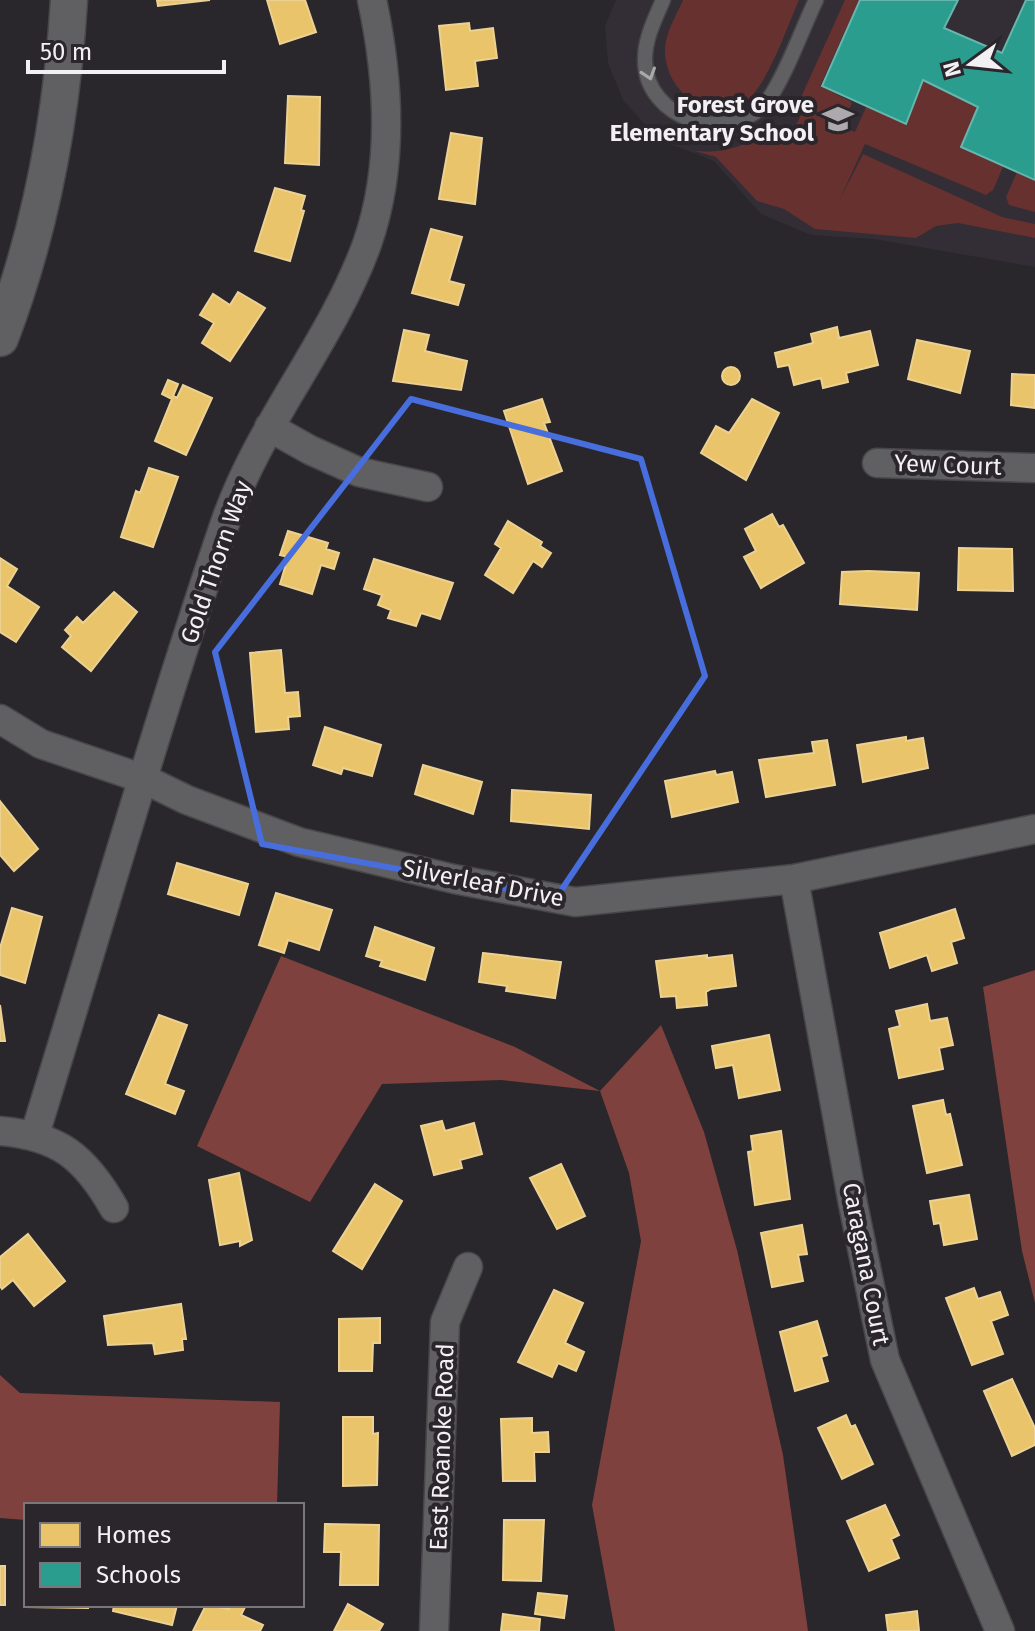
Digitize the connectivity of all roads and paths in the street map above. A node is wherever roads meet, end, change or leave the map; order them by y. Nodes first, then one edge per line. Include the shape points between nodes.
1 (69, 0) edge
2 (372, 0) edge
3 (663, 0) edge
4 (816, 0) edge
5 (0, 338) edge
6 (269, 427) junction
7 (877, 463) dead end
8 (1028, 467) edge
9 (428, 487) dead end
10 (0, 719) edge
11 (144, 779) junction
12 (1035, 829) edge
13 (794, 879) junction
14 (0, 1131) edge
15 (35, 1134) junction
16 (114, 1208) dead end
17 (468, 1267) dead end
18 (434, 1631) edge
19 (1000, 1631) edge

1 - 5 street via 49,176
2 - 6 street, Gold Thorn Way via 385,87 380,190 367,243 349,283
3 -> 4 lane via 647,37 644,61 649,80 660,101 677,115 702,124 728,124 767,100
6 - 9 street via 359,472
6 - 11 street, Gold Thorn Way via 225,524
7 - 8 street, Yew Court
10 - 11 street, Silverleaf Drive via 41,744
11 - 13 street, Silverleaf Drive via 299,842 575,902
11 - 15 street, Gold Thorn Way
12 - 13 street, Silverleaf Drive
13 - 19 street, Caragana Court via 885,1360
14 - 15 street
15 - 16 street via 69,1151 95,1174
17 - 18 street, East Roanoke Road via 445,1322

